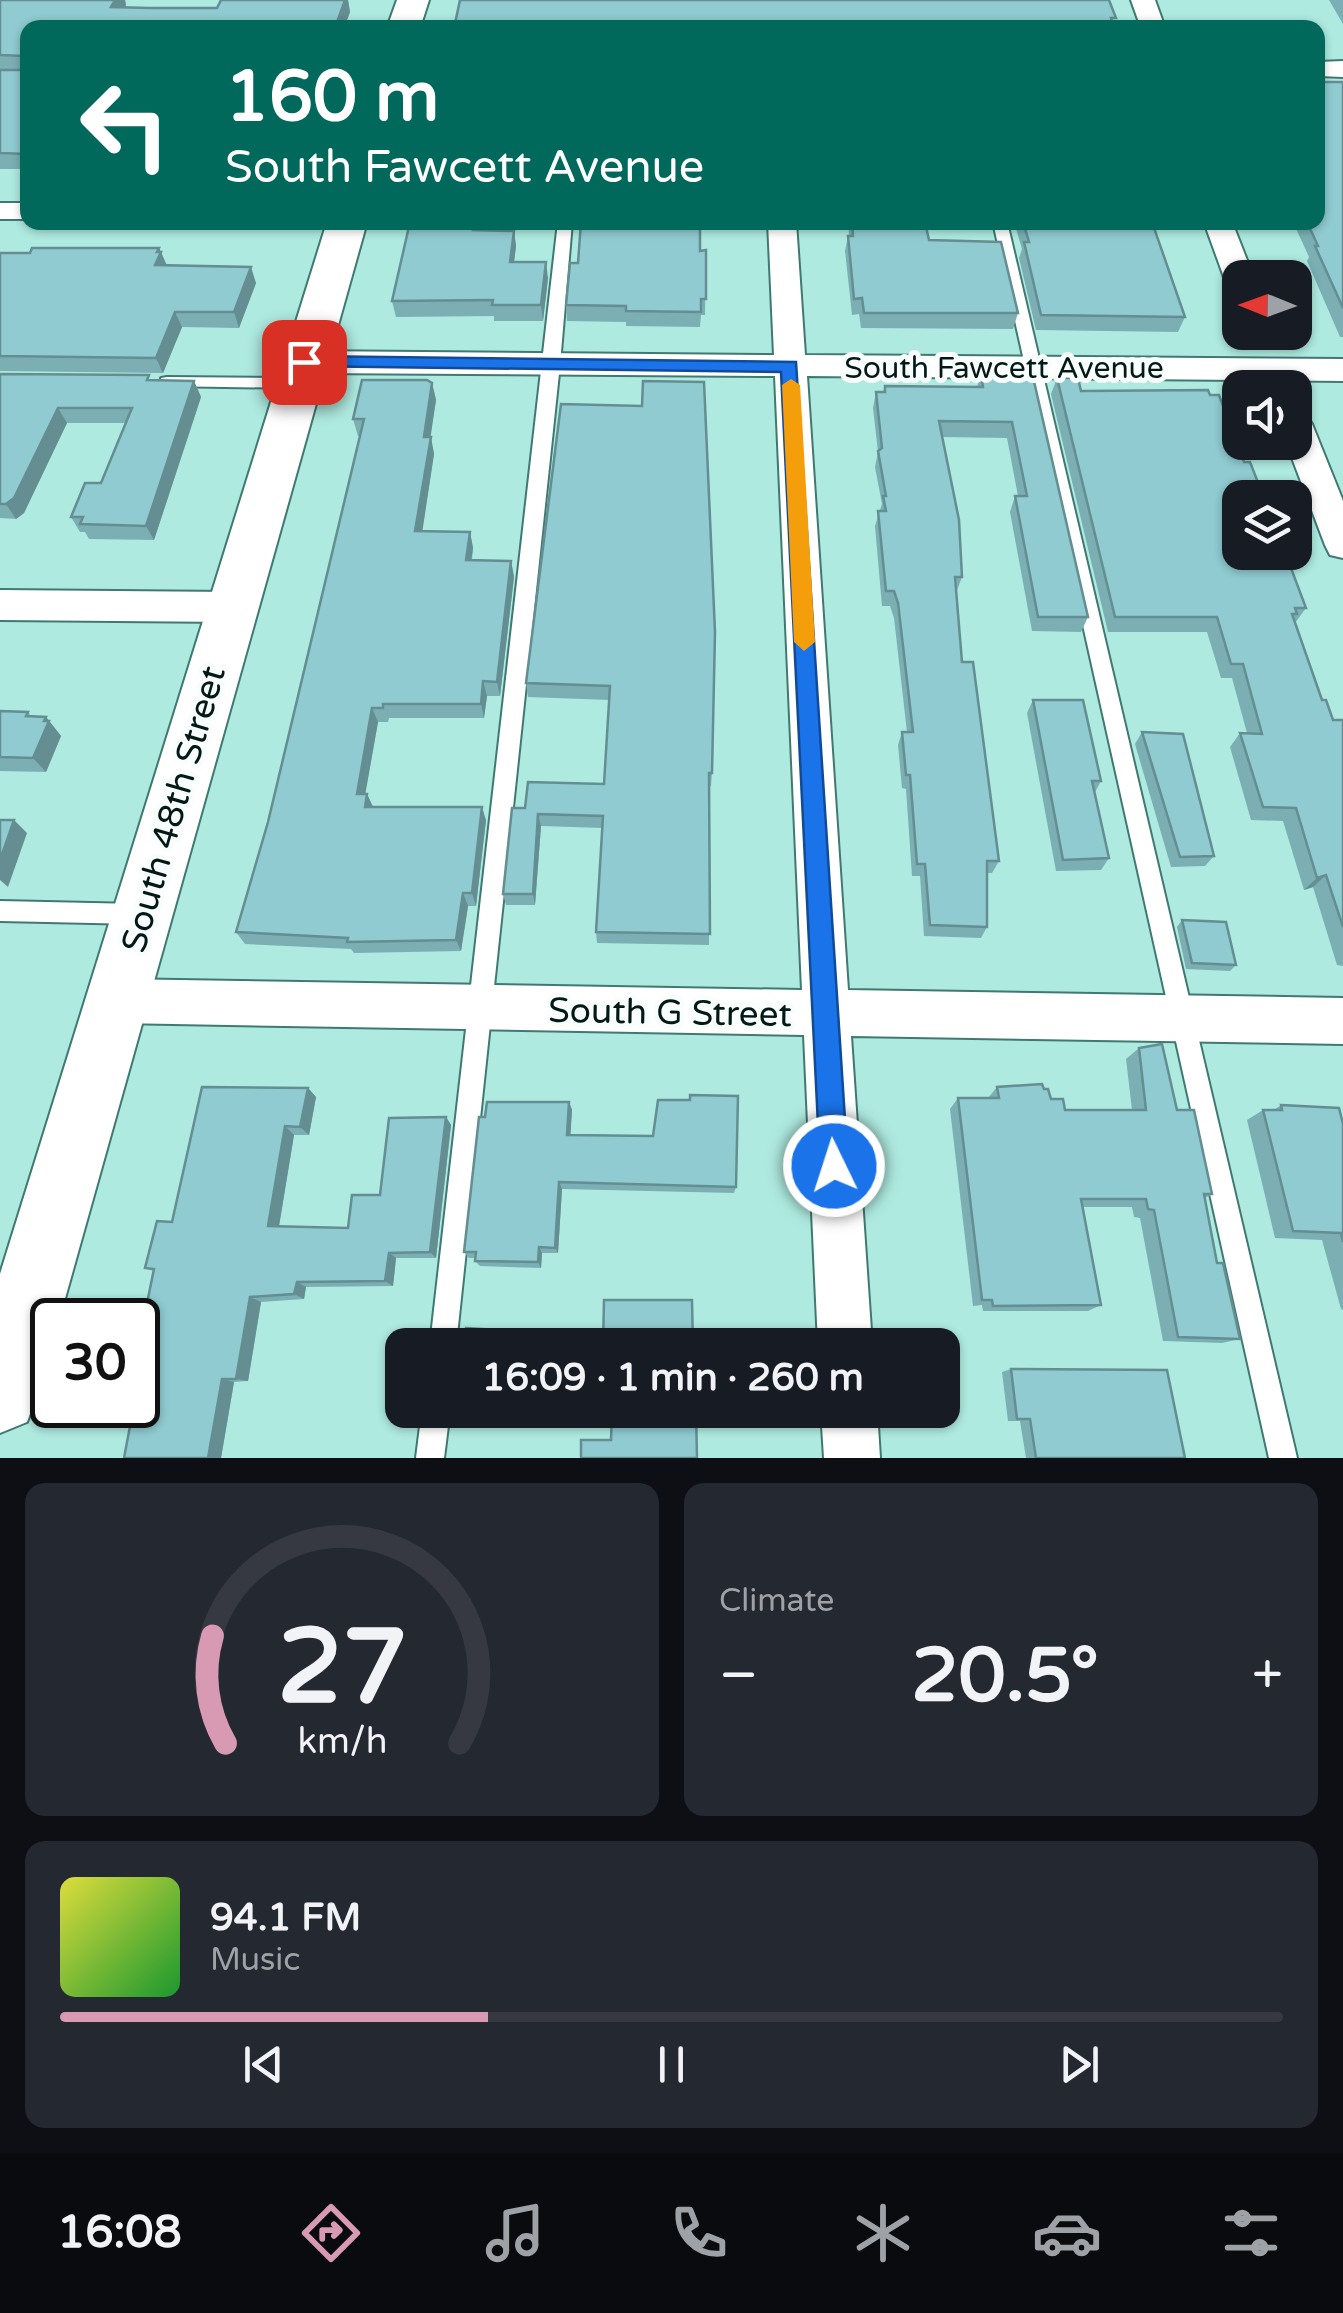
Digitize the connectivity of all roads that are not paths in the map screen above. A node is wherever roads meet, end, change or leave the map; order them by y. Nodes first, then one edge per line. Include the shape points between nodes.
1 (345, 230) edge
2 (563, 230) edge
3 (782, 230) edge
4 (1002, 230) edge
5 (1221, 230) edge
6 (1232, 260) edge
7 (552, 364) junction
8 (790, 366) junction
9 (1036, 368) junction
10 (1343, 370) edge
11 (302, 373) junction
12 (1312, 374) edge
13 (1222, 376) edge
14 (139, 382) edge
15 (1309, 460) edge
16 (1343, 545) edge
17 (0, 605) edge
18 (231, 607) junction
19 (0, 912) edge
20 (144, 914) junction
21 (117, 1000) junction
22 (482, 1008) junction
23 (824, 1015) junction
24 (1182, 1019) junction
25 (1343, 1021) edge
26 (445, 1328) edge
27 (844, 1328) edge
28 (5, 1360) edge
29 (434, 1428) edge
30 (850, 1428) edge
31 (430, 1458) edge
32 (852, 1458) edge
33 (1283, 1458) edge

1 - 11 main road, South 48th Street
2 - 7 lane
3 - 8 street
4 - 9 lane
5 - 6 street
7 - 8 street, South Fawcett Avenue
7 - 11 street, South Fawcett Avenue
7 - 22 lane
8 - 9 street, South Fawcett Avenue
8 - 23 street
9 - 13 street, South Fawcett Avenue
9 - 24 lane
10 - 12 street, South Fawcett Avenue
11 - 14 lane
11 - 18 main road, South 48th Street
15 - 16 street
17 - 18 street
18 - 20 main road, South 48th Street
19 - 20 lane
20 - 21 main road, South 48th Street
21 - 22 street, South G Street
21 - 28 main road, South 48th Street
22 - 23 street, South G Street
22 - 26 lane
23 - 24 street, South G Street
23 - 27 street
24 - 25 street, South G Street
24 - 33 lane
29 - 31 lane
30 - 32 street

